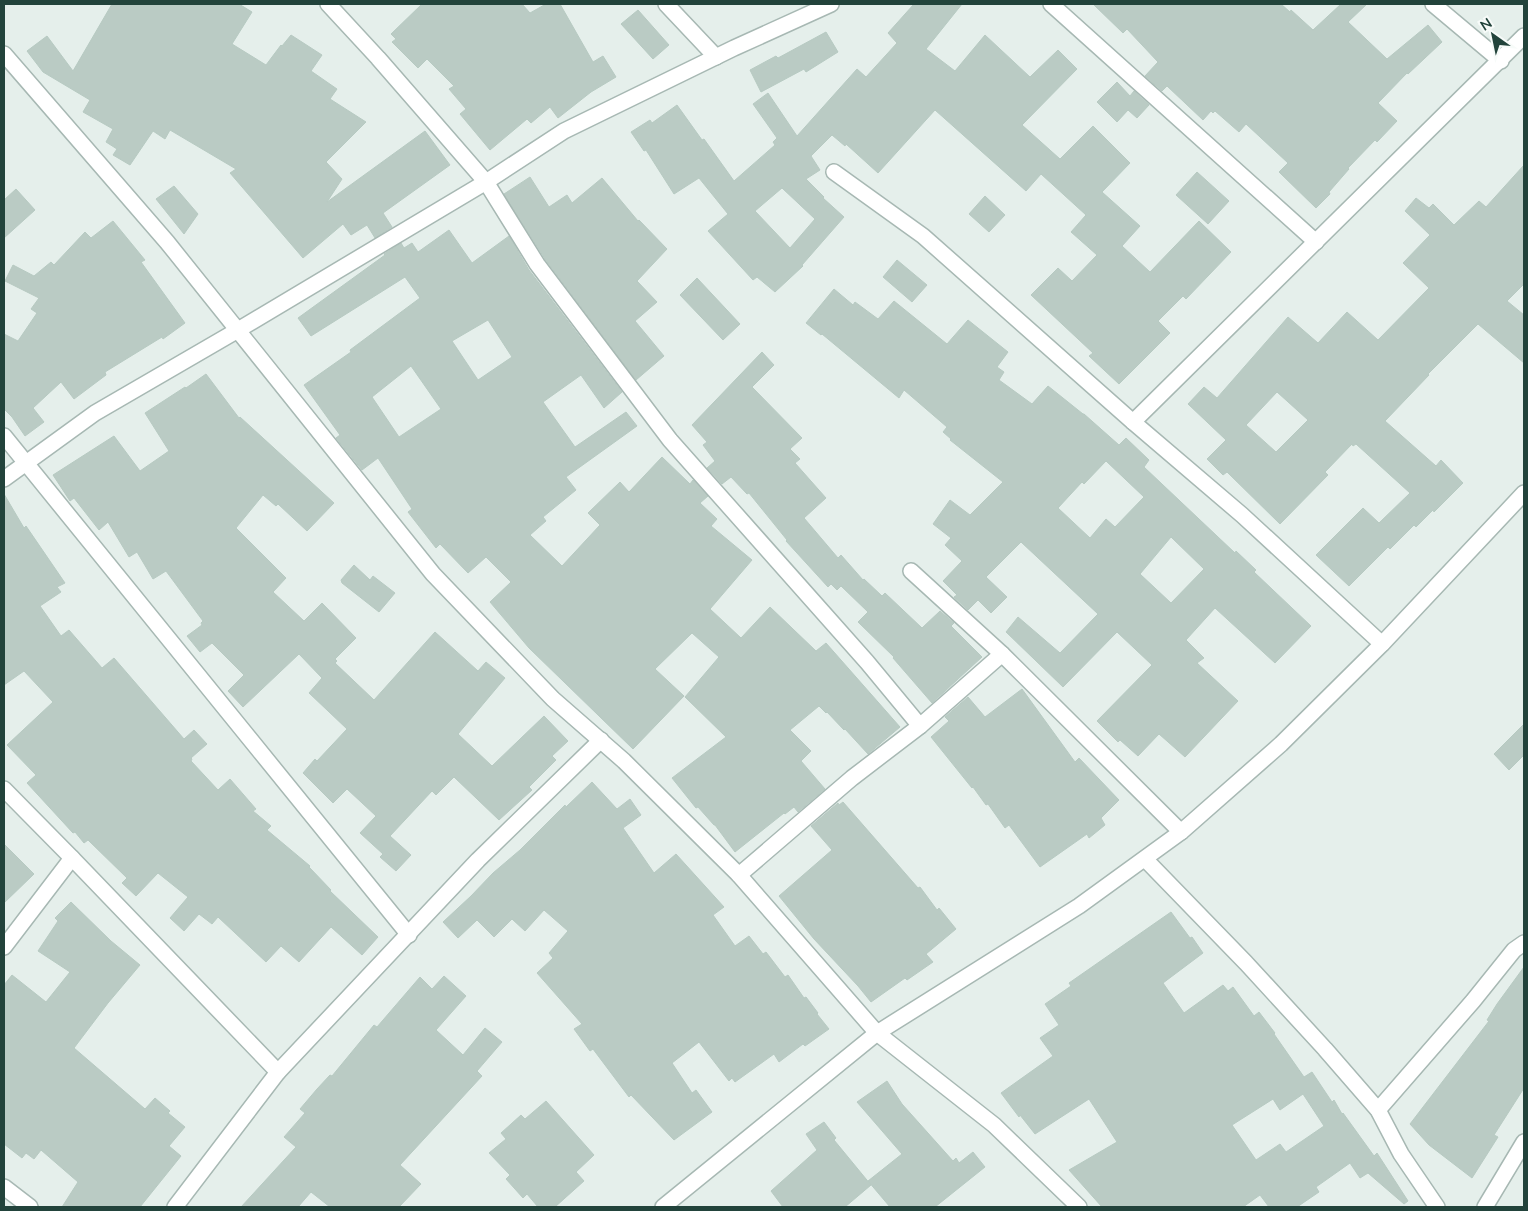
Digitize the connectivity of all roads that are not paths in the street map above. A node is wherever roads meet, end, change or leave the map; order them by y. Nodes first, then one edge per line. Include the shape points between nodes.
1 (328, 4) edge
2 (666, 4) edge
3 (831, 4) edge
4 (1051, 4) edge
5 (1433, 4) edge
6 (1524, 36) edge
7 (4, 54) edge
8 (716, 57) junction
9 (1501, 61) junction
10 (834, 172) dead end
11 (486, 182) junction
12 (1316, 242) junction
13 (238, 330) junction
14 (1133, 422) junction
15 (4, 436) edge
16 (26, 464) junction
17 (4, 479) edge
18 (1524, 493) edge
19 (911, 571) dead end
20 (1382, 644) junction
21 (1002, 654) junction
22 (920, 726) junction
23 (601, 740) junction
24 (4, 789) edge
25 (1181, 832) junction
26 (72, 858) junction
27 (1145, 859) junction
28 (738, 875) junction
29 (409, 935) junction
30 (1524, 943) edge
31 (4, 947) edge
32 (878, 1033) junction
33 (278, 1072) junction
34 (1378, 1110) junction
35 (1524, 1142) edge
36 (4, 1186) edge
37 (30, 1207) edge
38 (175, 1207) edge
39 (663, 1207) edge
40 (1079, 1207) edge
41 (1436, 1207) edge
42 (1485, 1207) edge

1 - 11 street
2 - 8 street
3 - 8 street
4 - 12 street
5 - 9 street
6 - 9 street
7 - 13 street via 167,242
8 - 11 street via 564,131
9 - 12 street
10 - 14 street via 923,236
11 - 13 street
11 - 22 street via 537,264 670,440
12 - 14 street
13 - 16 street via 95,413
13 - 23 street via 433,574 553,699
14 - 20 street via 1242,515
15 - 16 street
16 - 17 street
16 - 29 street
18 - 20 street
19 - 21 street
20 - 25 street via 1282,744
21 - 22 street
21 - 25 street
22 - 28 street via 852,778
23 - 28 street
23 - 29 street via 478,860
24 - 26 street
25 - 27 street
26 - 31 street
26 - 33 street
27 - 32 street via 1079,906
27 - 34 street via 1253,970
28 - 32 street
29 - 33 street
30 - 34 street via 1514,950
32 - 39 street
32 - 40 street via 994,1125
33 - 38 street
34 - 41 street via 1401,1154
35 - 42 street
36 - 37 street

